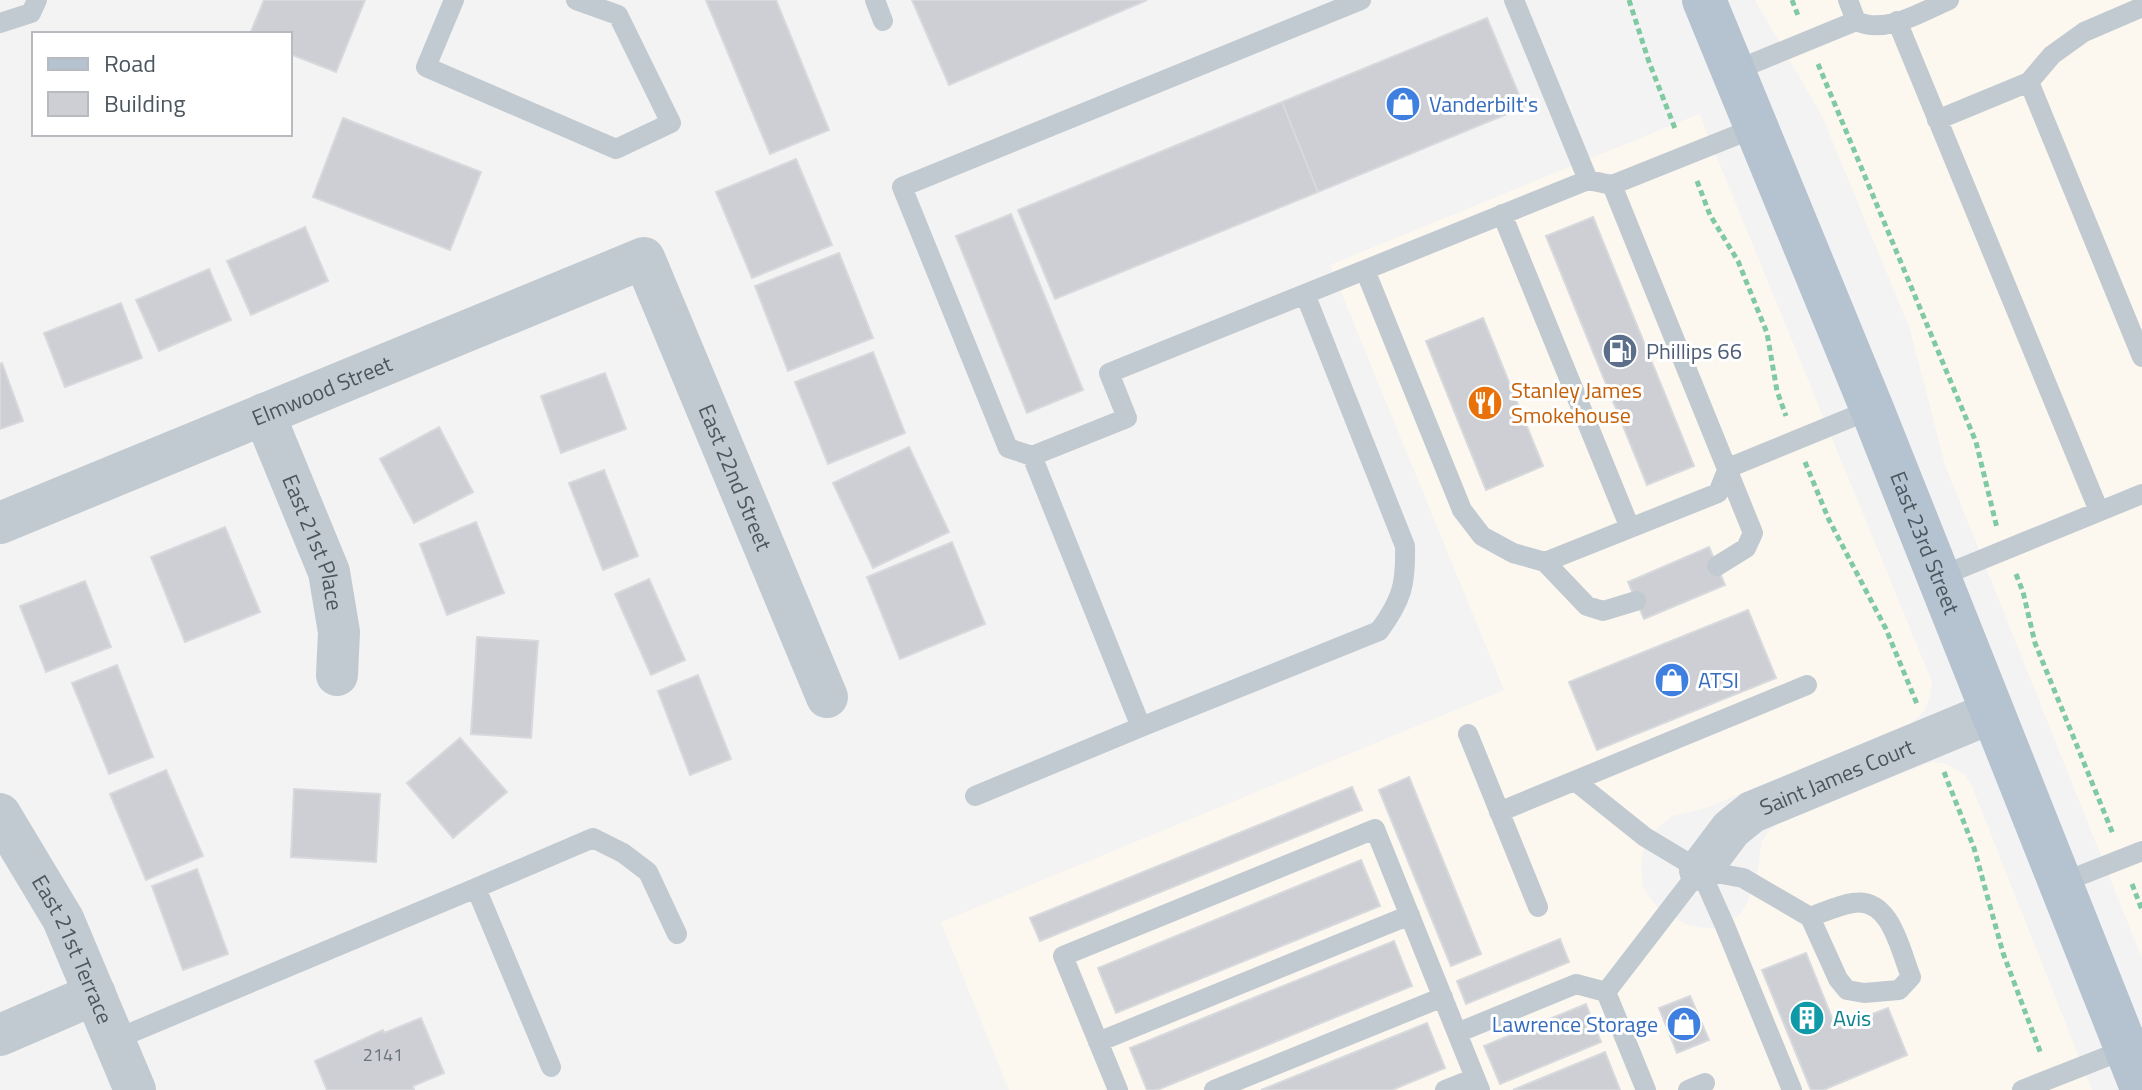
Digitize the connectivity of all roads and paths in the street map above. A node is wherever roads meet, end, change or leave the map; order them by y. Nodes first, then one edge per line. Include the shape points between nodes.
1 (37, 0) edge
2 (454, 0) edge
3 (576, 0) edge
4 (875, 0) edge
5 (1361, 0) edge
6 (1514, 0) edge
7 (1629, 0) edge
8 (1704, 0) edge
9 (1792, 0) edge
10 (1848, 0) edge
11 (1949, 0) edge
12 (2142, 7) edge
13 (883, 21) dead end
14 (1856, 21) junction
15 (1897, 21) junction
16 (0, 23) edge
17 (1808, 41) junction
18 (1734, 71) junction
19 (2029, 82) junction
20 (1937, 120) junction
21 (1757, 127) junction
22 (1686, 155) junction
23 (1588, 180) junction
24 (1612, 185) junction
25 (1502, 214) junction
26 (644, 258) joint
27 (1365, 270) junction
28 (1305, 294) junction
29 (2142, 357) edge
30 (1872, 409) junction
31 (264, 414) junction
32 (1796, 440) junction
33 (1032, 456) junction
34 (1728, 468) junction
35 (2142, 494) edge
36 (2099, 511) junction
37 (0, 523) edge
38 (1630, 528) junction
39 (2006, 550) junction
40 (1545, 562) junction
41 (1717, 566) dead end
42 (1939, 577) junction
43 (1636, 601) dead end
44 (337, 675) dead end
45 (1807, 685) dead end
46 (827, 697) dead end
47 (1918, 708) dead end
48 (1993, 712) junction
49 (1141, 727) junction
50 (1468, 734) dead end
51 (1943, 768) dead end
52 (1575, 781) junction
53 (975, 796) dead end
54 (1499, 812) junction
55 (0, 814) edge
56 (2142, 851) edge
57 (2122, 859) junction
58 (1700, 870) junction
59 (2061, 883) junction
60 (476, 888) junction
61 (1538, 907) dead end
62 (2142, 910) edge
63 (1410, 915) junction
64 (1810, 917) junction
65 (677, 934) dead end
66 (1606, 992) junction
67 (95, 994) junction
68 (1443, 997) junction
69 (1457, 1033) junction
70 (0, 1035) edge
71 (114, 1040) junction
72 (1098, 1042) junction
73 (551, 1067) dead end
74 (2134, 1069) edge
75 (2051, 1079) junction
76 (1478, 1084) edge
77 (135, 1090) edge
78 (1118, 1090) edge
79 (1214, 1090) edge
80 (1445, 1090) edge
81 (1646, 1090) edge
82 (1792, 1090) edge
83 (2022, 1090) edge

1 - 16 lane via 31,13
2 - 3 lane via 426,67 616,149 671,123 618,15
4 - 13 lane
5 - 33 lane via 902,187 1008,448
6 - 23 lane
7 - 22 path
8 - 18 main road, East 23rd Street
9 - 17 path
10 - 14 lane
11 - 15 lane
12 - 19 lane via 2084,32 2052,55
14 - 15 lane via 1870,27
14 - 17 lane
15 - 20 lane
17 - 18 lane
17 - 39 path via 1976,442
18 - 21 main road, East 23rd Street
19 - 20 lane
19 - 29 lane
20 - 36 lane
21 - 22 lane
21 - 30 main road, East 23rd Street
22 - 24 lane
22 - 32 path via 1756,305 1777,391
23 - 24 lane
23 - 25 lane
24 - 34 lane
25 - 27 lane
25 - 38 lane
26 - 31 street, Elmwood Street
26 - 46 street, East 22nd Street
27 - 28 lane
27 - 40 lane via 1462,510 1482,536
28 - 33 lane via 1109,373 1127,418
28 - 49 lane via 1405,546 1406,578 1397,607 1379,631
30 - 32 lane
30 - 42 main road, East 23rd Street
31 - 37 street, Elmwood Street
31 - 44 street, East 21st Place via 329,572 339,632
32 - 34 lane
32 - 47 path
33 - 49 lane
34 - 38 lane via 1718,493
34 - 41 lane via 1753,533 1746,548
35 - 36 lane
36 - 39 lane
38 - 40 lane
39 - 42 lane
39 - 57 path via 2035,643
40 - 43 lane via 1587,606 1603,611
42 - 48 main road, East 23rd Street
45 - 52 lane
48 - 58 street, Saint James Court via 1752,812 1731,829
48 - 59 main road, East 23rd Street
49 - 53 lane
50 - 54 lane
51 - 75 path via 1974,848 2003,953
52 - 54 lane
52 - 58 lane via 1645,837
54 - 61 lane
55 - 67 street, East 21st Terrace via 63,919
56 - 57 lane
57 - 59 lane
57 - 62 path
58 - 64 lane via 1743,878
58 - 66 lane
58 - 82 lane
59 - 74 main road, East 23rd Street
60 - 65 lane via 593,838 648,872
60 - 71 lane
60 - 73 lane
63 - 68 lane
63 - 72 lane
63 - 72 lane via 1375,829 1063,956
64 - 64 lane via 1847,990 1899,990 1911,977 1886,915 1873,904 1855,902
66 - 69 lane via 1576,984
66 - 81 lane
67 - 70 street
67 - 71 street, East 21st Terrace
68 - 69 lane
68 - 79 lane
69 - 76 lane
71 - 77 street, East 21st Terrace
72 - 78 lane
74 - 75 lane
75 - 83 lane
76 - 80 lane

